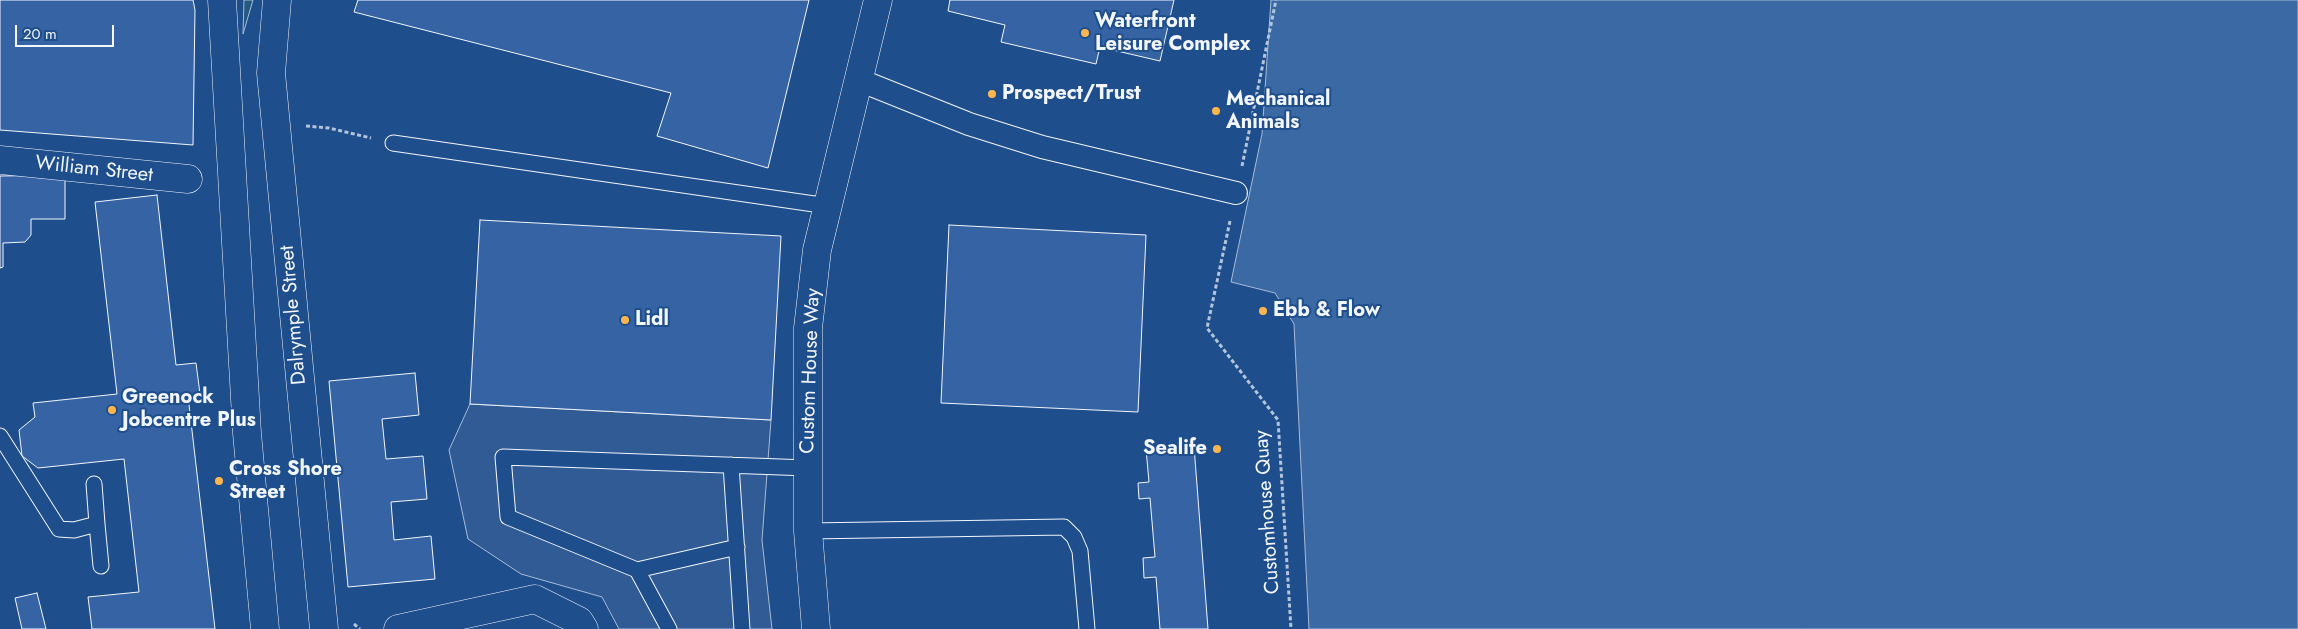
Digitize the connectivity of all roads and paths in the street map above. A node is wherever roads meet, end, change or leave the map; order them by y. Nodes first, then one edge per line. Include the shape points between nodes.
1 (222, 0) edge
2 (277, 0) edge
3 (878, 0) edge
4 (859, 80) junction
5 (276, 124) junction
6 (393, 144) joint
7 (0, 160) edge
8 (188, 179) dead end
9 (1236, 193) dead end
10 (828, 206) junction
11 (1206, 328) dead end
12 (0, 436) edge
13 (731, 465) junction
14 (808, 468) junction
15 (94, 484) dead end
16 (97, 524) junction
17 (808, 531) junction
18 (737, 548) junction
19 (102, 566) dead end
20 (637, 570) junction
21 (265, 629) edge
22 (324, 629) edge
23 (398, 629) edge
24 (584, 629) edge
25 (669, 629) edge
26 (742, 629) edge
27 (816, 629) edge
28 (1087, 629) edge
29 (1291, 629) edge

1 - 21 main road via 247,433
2 - 5 main road, Dalrymple Street via 271,73
3 - 4 main road, Custom House Way
4 - 9 street via 969,124 1042,147
4 - 10 main road, Custom House Way
5 - 6 path via 329,128
5 - 22 main road, Dalrymple Street
6 - 10 lane
7 - 8 main road, William Street
10 - 14 main road, Custom House Way via 817,250 808,328
11 - 29 path, Customhouse Quay via 1278,420
12 - 16 lane via 58,529 74,530
13 - 14 lane
13 - 18 lane
13 - 20 lane via 504,457 508,517
14 - 17 main road, Custom House Way
15 - 16 lane
16 - 19 lane
17 - 27 main road, Custom House Way
17 - 28 lane via 1064,527 1080,551
18 - 20 lane
18 - 26 lane
20 - 25 lane
23 - 24 main road via 535,599 579,621

